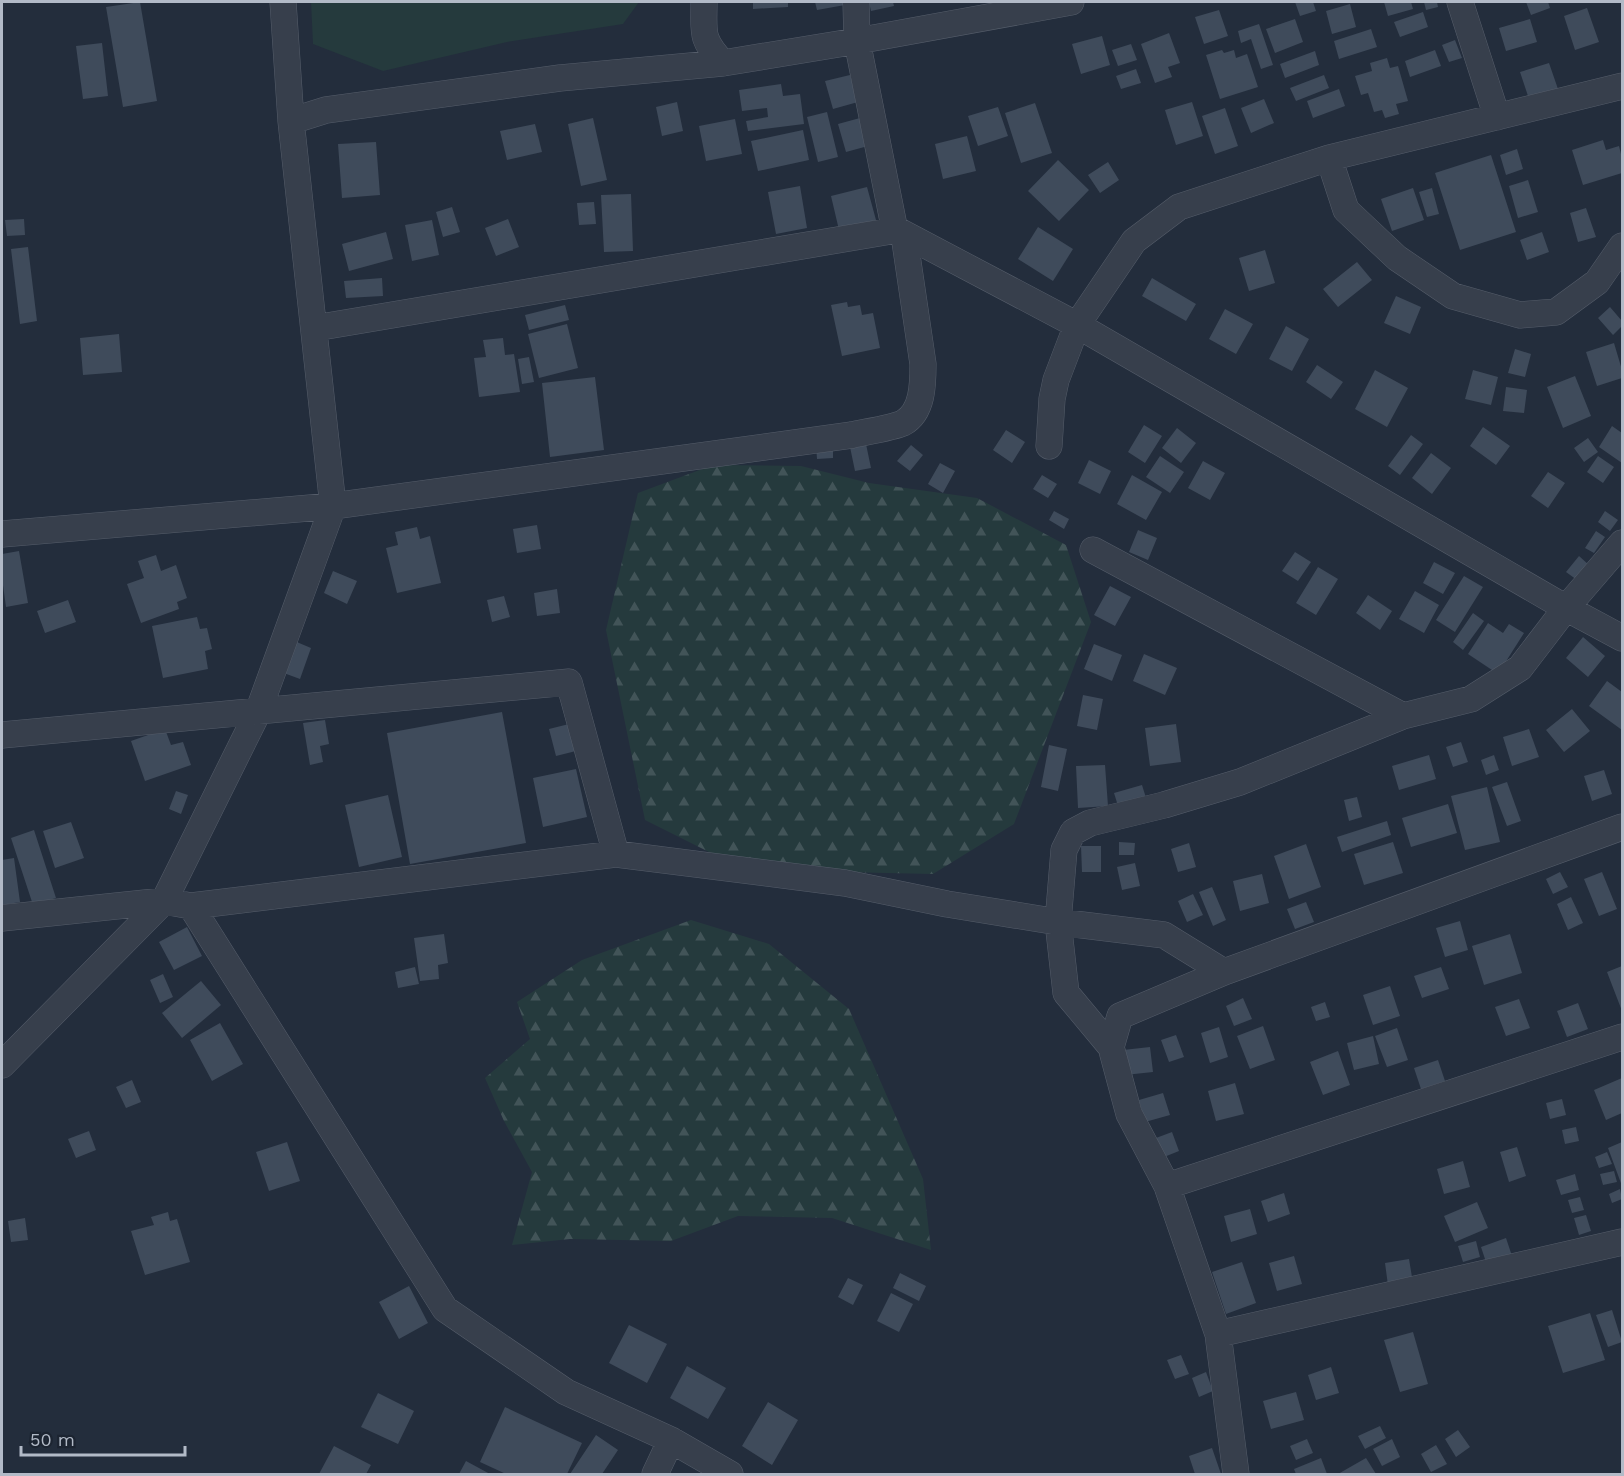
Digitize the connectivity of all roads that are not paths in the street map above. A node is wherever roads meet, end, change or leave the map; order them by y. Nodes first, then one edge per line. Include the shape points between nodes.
1 (283, 2) edge
2 (704, 2) edge
3 (856, 2) edge
4 (1071, 2) edge
5 (1460, 2) edge
6 (975, 10) edge
7 (857, 41) junction
8 (723, 63) junction
9 (1623, 86) edge
10 (1497, 117) junction
11 (291, 121) junction
12 (1329, 158) junction
13 (900, 233) junction
14 (1623, 246) edge
15 (1077, 325) junction
16 (315, 328) junction
17 (1049, 446) dead end
18 (333, 506) junction
19 (2, 534) edge
20 (1623, 543) edge
21 (1093, 550) dead end
22 (1566, 608) junction
23 (1623, 638) edge
24 (258, 712) junction
25 (1403, 716) junction
26 (2, 735) edge
27 (1623, 827) edge
28 (616, 855) junction
29 (164, 901) junction
30 (191, 906) junction
31 (2, 918) edge
32 (1058, 922) junction
33 (1224, 972) junction
34 (1623, 1037) edge
35 (1111, 1047) junction
36 (2, 1065) edge
37 (1167, 1186) junction
38 (1623, 1242) edge
39 (1218, 1334) junction
40 (671, 1440) junction
41 (655, 1474) edge
42 (730, 1474) edge
43 (1236, 1474) edge

1 - 11 street
2 - 8 street via 704,32 709,48
3 - 7 street
4 - 6 street
5 - 10 street
6 - 7 street
7 - 8 street
7 - 13 street
8 - 11 street via 560,78 326,110
9 - 10 street
10 - 12 street
11 - 16 street
12 - 14 street via 1346,210 1397,258 1453,296 1520,315 1556,312 1597,282
12 - 15 street via 1179,207 1134,241
13 - 15 street
13 - 16 street
13 - 18 street via 923,364 918,407 903,423 852,435
15 - 17 street via 1056,380
15 - 22 street
16 - 18 street
18 - 19 street
18 - 24 street
20 - 22 street
21 - 25 street
22 - 23 street
22 - 25 street via 1520,668 1471,699
24 - 26 street
24 - 28 street via 569,682
24 - 29 street
25 - 32 street via 1240,782 1090,823 1073,832 1064,850
27 - 33 street
28 - 30 street
28 - 32 street via 845,884
29 - 30 street
29 - 31 street
29 - 36 street
30 - 40 street via 445,1309 566,1392
32 - 33 street via 1164,935
32 - 35 street via 1066,993
33 - 35 street via 1120,1016
34 - 37 street
35 - 37 street via 1129,1114
37 - 39 street
38 - 39 street
39 - 43 street
40 - 41 street
40 - 42 street

